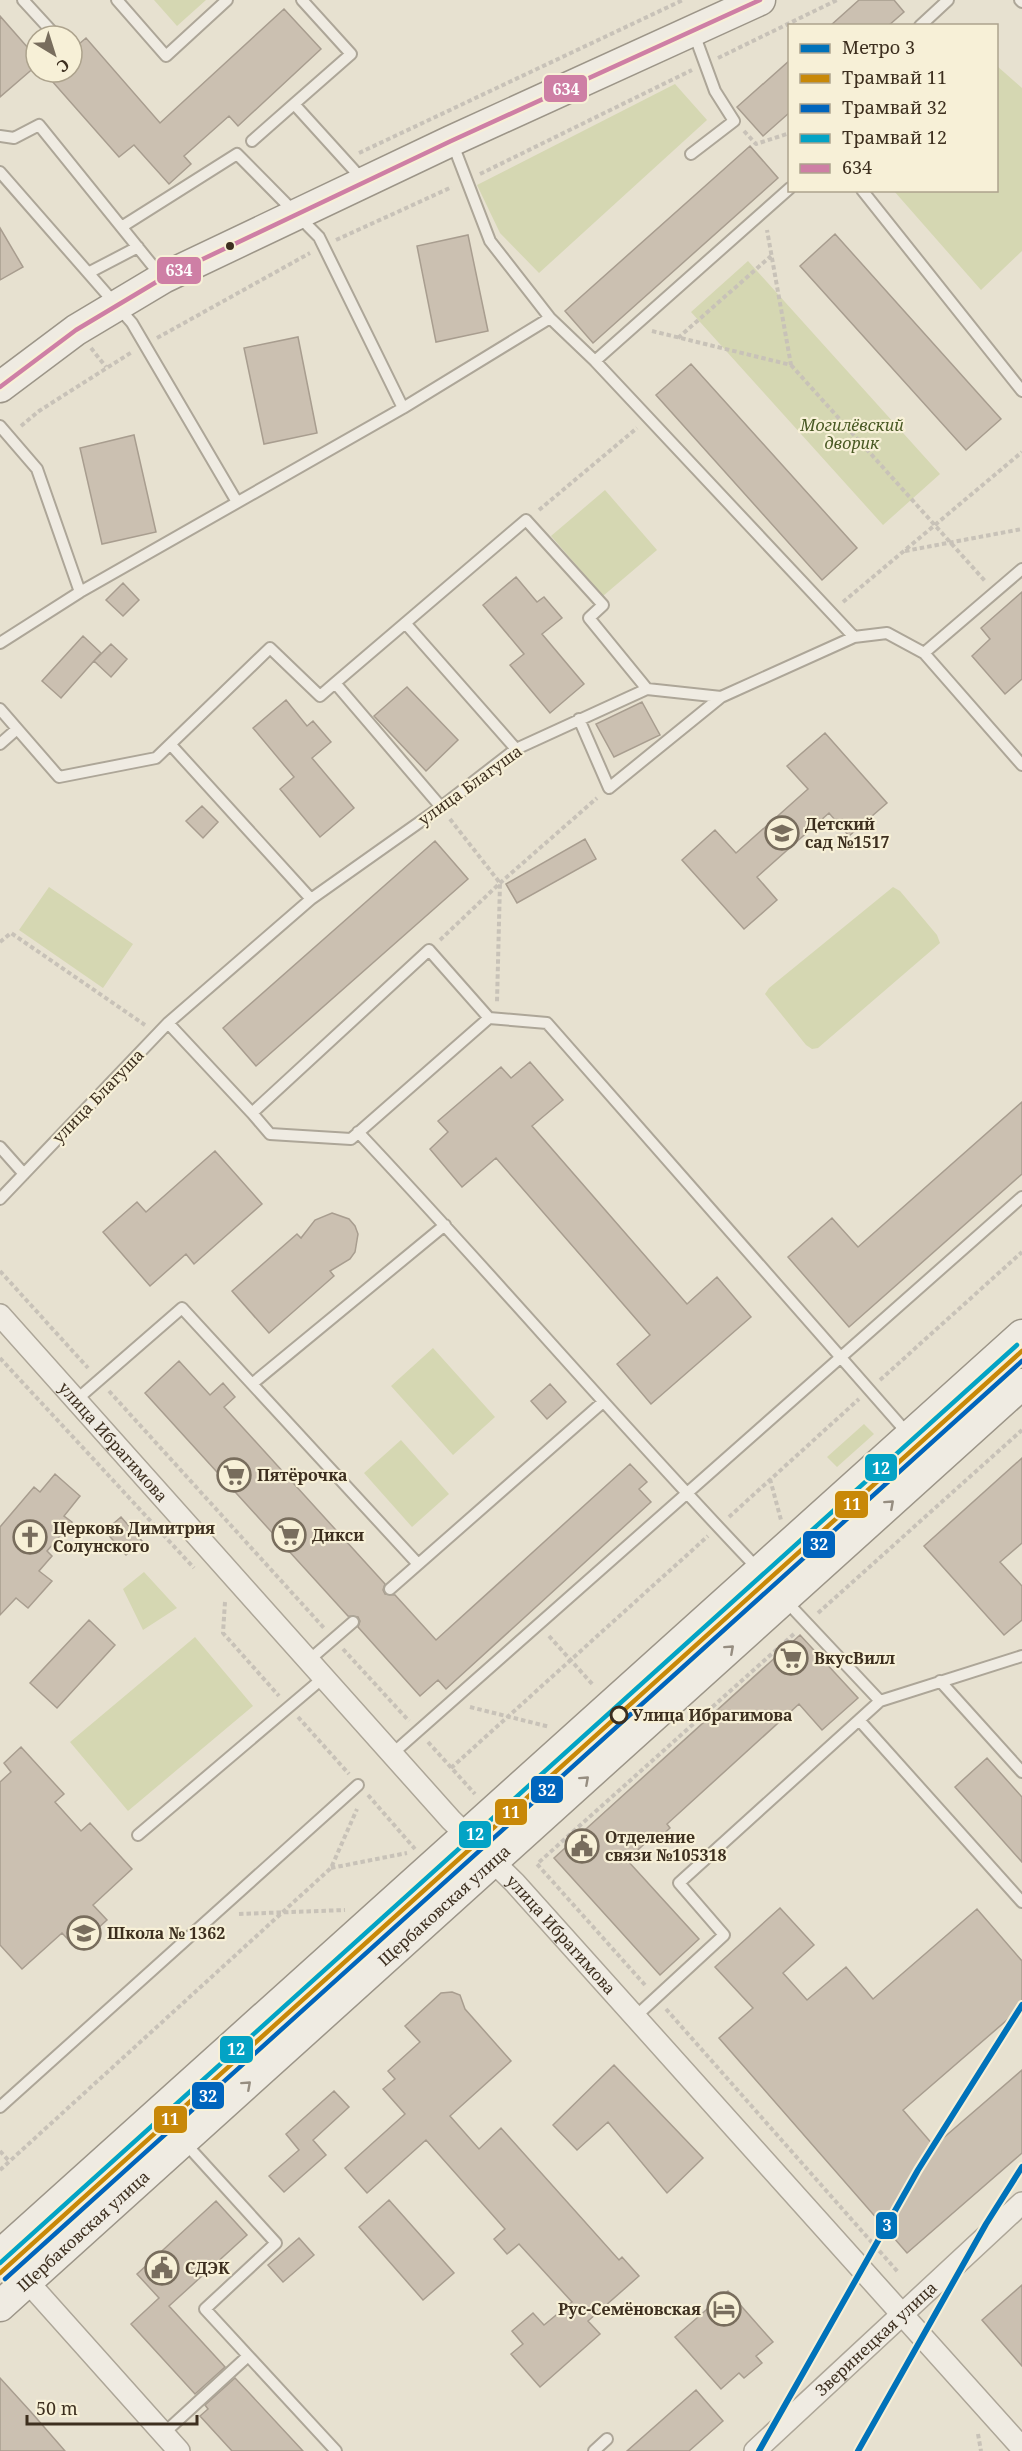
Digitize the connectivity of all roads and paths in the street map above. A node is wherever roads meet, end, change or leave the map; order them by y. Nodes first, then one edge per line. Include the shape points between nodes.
1 (23, 0) edge
2 (117, 0) edge
3 (227, 0) edge
4 (302, 0) edge
5 (683, 0) edge
6 (760, 0) edge
7 (837, 0) edge
8 (948, 0) edge
9 (45, 24) edge
10 (922, 24) edge
11 (693, 31) junction
12 (705, 64) junction
13 (294, 104) junction
14 (734, 121) junction
15 (788, 133) edge
16 (0, 136) edge
17 (252, 141) dead end
18 (451, 141) junction
19 (691, 154) dead end
20 (344, 159) junction
21 (0, 172) edge
22 (466, 181) junction
23 (364, 182) junction
24 (788, 189) edge
25 (864, 192) edge
26 (764, 211) junction
27 (295, 214) junction
28 (123, 226) junction
29 (323, 246) junction
30 (138, 247) junction
31 (772, 255) junction
32 (90, 272) junction
33 (163, 278) junction
34 (116, 304) junction
35 (550, 318) junction
36 (635, 327) junction
37 (678, 338) junction
38 (145, 344) junction
39 (595, 362) junction
40 (791, 365) junction
41 (0, 387) edge
42 (1022, 391) edge
43 (403, 408) junction
44 (648, 419) junction
45 (0, 426) edge
46 (9, 436) junction
47 (1022, 452) edge
48 (237, 502) junction
49 (526, 520) junction
50 (934, 526) junction
51 (1022, 529) edge
52 (948, 542) junction
53 (904, 551) junction
54 (1022, 569) edge
55 (80, 592) junction
56 (995, 592) junction
57 (831, 612) junction
58 (406, 624) junction
59 (854, 637) junction
60 (0, 643) edge
61 (924, 653) junction
62 (334, 683) junction
63 (647, 689) junction
64 (721, 698) junction
65 (0, 709) edge
66 (579, 719) junction
67 (17, 729) junction
68 (0, 744) edge
69 (171, 745) junction
70 (516, 749) junction
71 (1022, 765) edge
72 (609, 788) junction
73 (441, 807) junction
74 (500, 883) junction
75 (310, 899) junction
76 (0, 942) edge
77 (429, 950) junction
78 (493, 1018) junction
79 (168, 1023) junction
80 (158, 1034) junction
81 (252, 1113) junction
82 (358, 1132) junction
83 (0, 1147) edge
84 (24, 1174) junction
85 (1022, 1197) edge
86 (0, 1199) edge
87 (445, 1225) junction
88 (1022, 1252) edge
89 (0, 1271) edge
90 (0, 1315) edge
91 (1022, 1335) edge
92 (0, 1358) edge
93 (840, 1359) junction
94 (99, 1380) junction
95 (252, 1384) junction
96 (1022, 1384) edge
97 (869, 1391) junction
98 (75, 1401) junction
99 (603, 1402) junction
100 (1022, 1430) edge
101 (910, 1436) junction
102 (770, 1479) junction
103 (685, 1493) junction
104 (782, 1523) dead end
105 (718, 1527) junction
106 (418, 1564) junction
107 (760, 1572) junction
108 (202, 1577) dead end
109 (390, 1589) dead end
110 (218, 1595) dead end
111 (784, 1600) junction
112 (353, 1622) dead end
113 (806, 1623) junction
114 (538, 1624) junction
115 (334, 1638) junction
116 (1022, 1656) edge
117 (570, 1659) junction
118 (308, 1661) junction
119 (323, 1678) junction
120 (940, 1681) junction
121 (597, 1689) dead end
122 (880, 1701) junction
123 (450, 1702) junction
124 (290, 1707) junction
125 (508, 1716) junction
126 (859, 1720) junction
127 (554, 1728) dead end
128 (418, 1731) junction
129 (392, 1754) junction
130 (451, 1768) junction
131 (1022, 1772) edge
132 (358, 1785) joint
133 (477, 1796) dead end
134 (138, 1835) dead end
135 (466, 1836) junction
136 (417, 1851) junction
137 (409, 1859) dead end
138 (495, 1862) junction
139 (331, 1868) junction
140 (1022, 1902) edge
141 (350, 1909) dead end
142 (282, 1912) junction
143 (211, 1916) junction
144 (656, 1998) junction
145 (635, 2017) junction
146 (0, 2107) edge
147 (184, 2141) junction
148 (0, 2151) edge
149 (9, 2161) junction
150 (0, 2170) edge
151 (1022, 2203) edge
152 (1, 2254) edge
153 (898, 2272) dead end
154 (28, 2282) junction
155 (0, 2306) edge
156 (903, 2313) junction
157 (248, 2356) junction
158 (163, 2434) junction
159 (978, 2434) dead end
160 (607, 2439) dead end
161 (1022, 2448) edge
162 (179, 2451) edge
163 (336, 2451) edge
164 (594, 2451) edge
165 (755, 2451) edge
166 (981, 2451) edge

1 - 9 lane
2 - 3 lane via 166,56
4 - 13 lane via 351,54
5 - 20 path
6 - 11 main road
7 - 12 path
8 - 10 lane
11 - 12 lane
11 - 18 main road
12 - 14 lane via 715,91
12 - 22 path
13 - 17 lane
13 - 20 lane
14 - 15 path via 756,144
14 - 19 lane
16 - 28 lane via 14,138 39,125
18 - 22 lane
18 - 23 main road
20 - 23 lane
21 - 32 lane
22 - 29 path
22 - 35 lane via 489,241
23 - 27 main road
24 - 26 lane
25 - 42 lane
26 - 31 path
26 - 36 lane
27 - 28 lane via 237,154
27 - 29 lane
27 - 33 main road
28 - 30 lane
29 - 38 path
29 - 43 lane
30 - 32 lane
30 - 33 lane
31 - 37 path
31 - 40 path
32 - 34 lane
33 - 34 main road
34 - 38 lane
34 - 41 main road
35 - 39 lane
35 - 43 lane
36 - 37 path
36 - 39 lane
37 - 40 path
38 - 46 path via 49,405
38 - 48 lane
39 - 44 lane
40 - 50 path
43 - 48 lane
44 - 49 path
44 - 57 lane
45 - 46 lane
46 - 55 lane via 37,469
47 - 50 path
48 - 55 lane
49 - 58 lane
49 - 63 lane via 603,605 589,618
50 - 52 path
50 - 53 path
51 - 52 path
52 - 53 path
52 - 56 path
53 - 57 path
54 - 56 lane
55 - 60 lane
56 - 61 lane
57 - 59 lane
58 - 62 lane
58 - 70 lane
59 - 61 lane via 887,633
59 - 64 lane
61 - 71 lane
62 - 69 lane via 320,696 270,648
62 - 73 lane
63 - 64 lane
63 - 66 lane, улица Благуша
64 - 72 lane
65 - 67 lane
66 - 70 lane, улица Благуша
66 - 72 lane
67 - 68 lane
67 - 69 lane via 59,777 156,758
69 - 75 lane
70 - 73 lane, улица Благуша
72 - 74 path
73 - 74 path
73 - 75 lane, улица Благуша
74 - 77 path
74 - 78 path
75 - 79 lane, улица Благуша
76 - 80 path via 11,933
77 - 78 lane
77 - 81 lane
78 - 82 lane
78 - 93 lane via 547,1023
79 - 80 lane, улица Благуша
79 - 81 lane
80 - 84 lane, улица Благуша
81 - 82 lane via 270,1134 351,1139
82 - 87 lane
83 - 84 lane
84 - 86 lane, улица Благуша
85 - 93 lane
87 - 95 lane
87 - 99 lane
88 - 97 path
89 - 94 path
90 - 98 street, улица Ибрагимова
91 - 101 main road
92 - 108 path
93 - 97 lane
93 - 103 lane
94 - 95 lane via 182,1308
94 - 98 lane
94 - 115 path
95 - 106 lane
111 -> 96 main road, Щербаковская улица
97 - 101 lane
97 - 102 path
98 - 118 street, улица Ибрагимова
99 - 103 lane
99 - 106 lane
100 - 113 path
101 - 107 main road
102 - 104 path
102 - 105 path
103 - 105 lane
103 - 114 lane
105 - 107 lane
105 - 117 path
106 - 109 lane
107 - 135 main road
110 - 124 path via 226,1604 223,1633
111 - 113 lane
138 -> 111 main road, Щербаковская улица
112 - 115 lane
113 - 122 lane
113 - 144 path via 537,1864
114 - 117 path
114 - 123 lane
115 - 118 lane
115 - 128 path
116 - 120 lane
117 - 121 path
117 - 125 path
118 - 119 street, улица Ибрагимова
119 - 124 lane
119 - 129 street, улица Ибрагимова
120 - 122 lane
120 - 131 lane
122 - 126 lane
123 - 125 path
123 - 128 lane
124 - 132 path
124 - 134 lane
125 - 127 path
125 - 130 path
126 - 140 lane
126 - 144 lane via 678,1883 723,1935
128 - 129 lane
128 - 130 path
129 - 135 street, улица Ибрагимова
130 - 133 path
132 - 143 lane
135 - 138 street, улица Ибрагимова
135 - 152 main road
136 - 137 path
136 - 139 path
136 - 139 path via 365,1792
138 - 145 street, улица Ибрагимова
147 -> 138 main road, Щербаковская улица
139 - 142 path
141 - 142 path
142 - 143 path
142 - 149 path
143 - 146 lane
144 - 145 lane
144 - 153 path
145 - 156 street, улица Ибрагимова
147 - 154 main road, Щербаковская улица
147 - 157 lane via 276,2243 205,2309
148 - 149 path
149 - 150 path
151 - 156 street, Зверинецкая улица
152 - 154 street
154 - 155 main road, Щербаковская улица
154 - 158 street
156 - 161 street, улица Ибрагимова
156 - 165 street, Зверинецкая улица
157 - 158 lane
157 - 163 lane
158 - 162 street
159 - 166 path
160 - 164 lane

